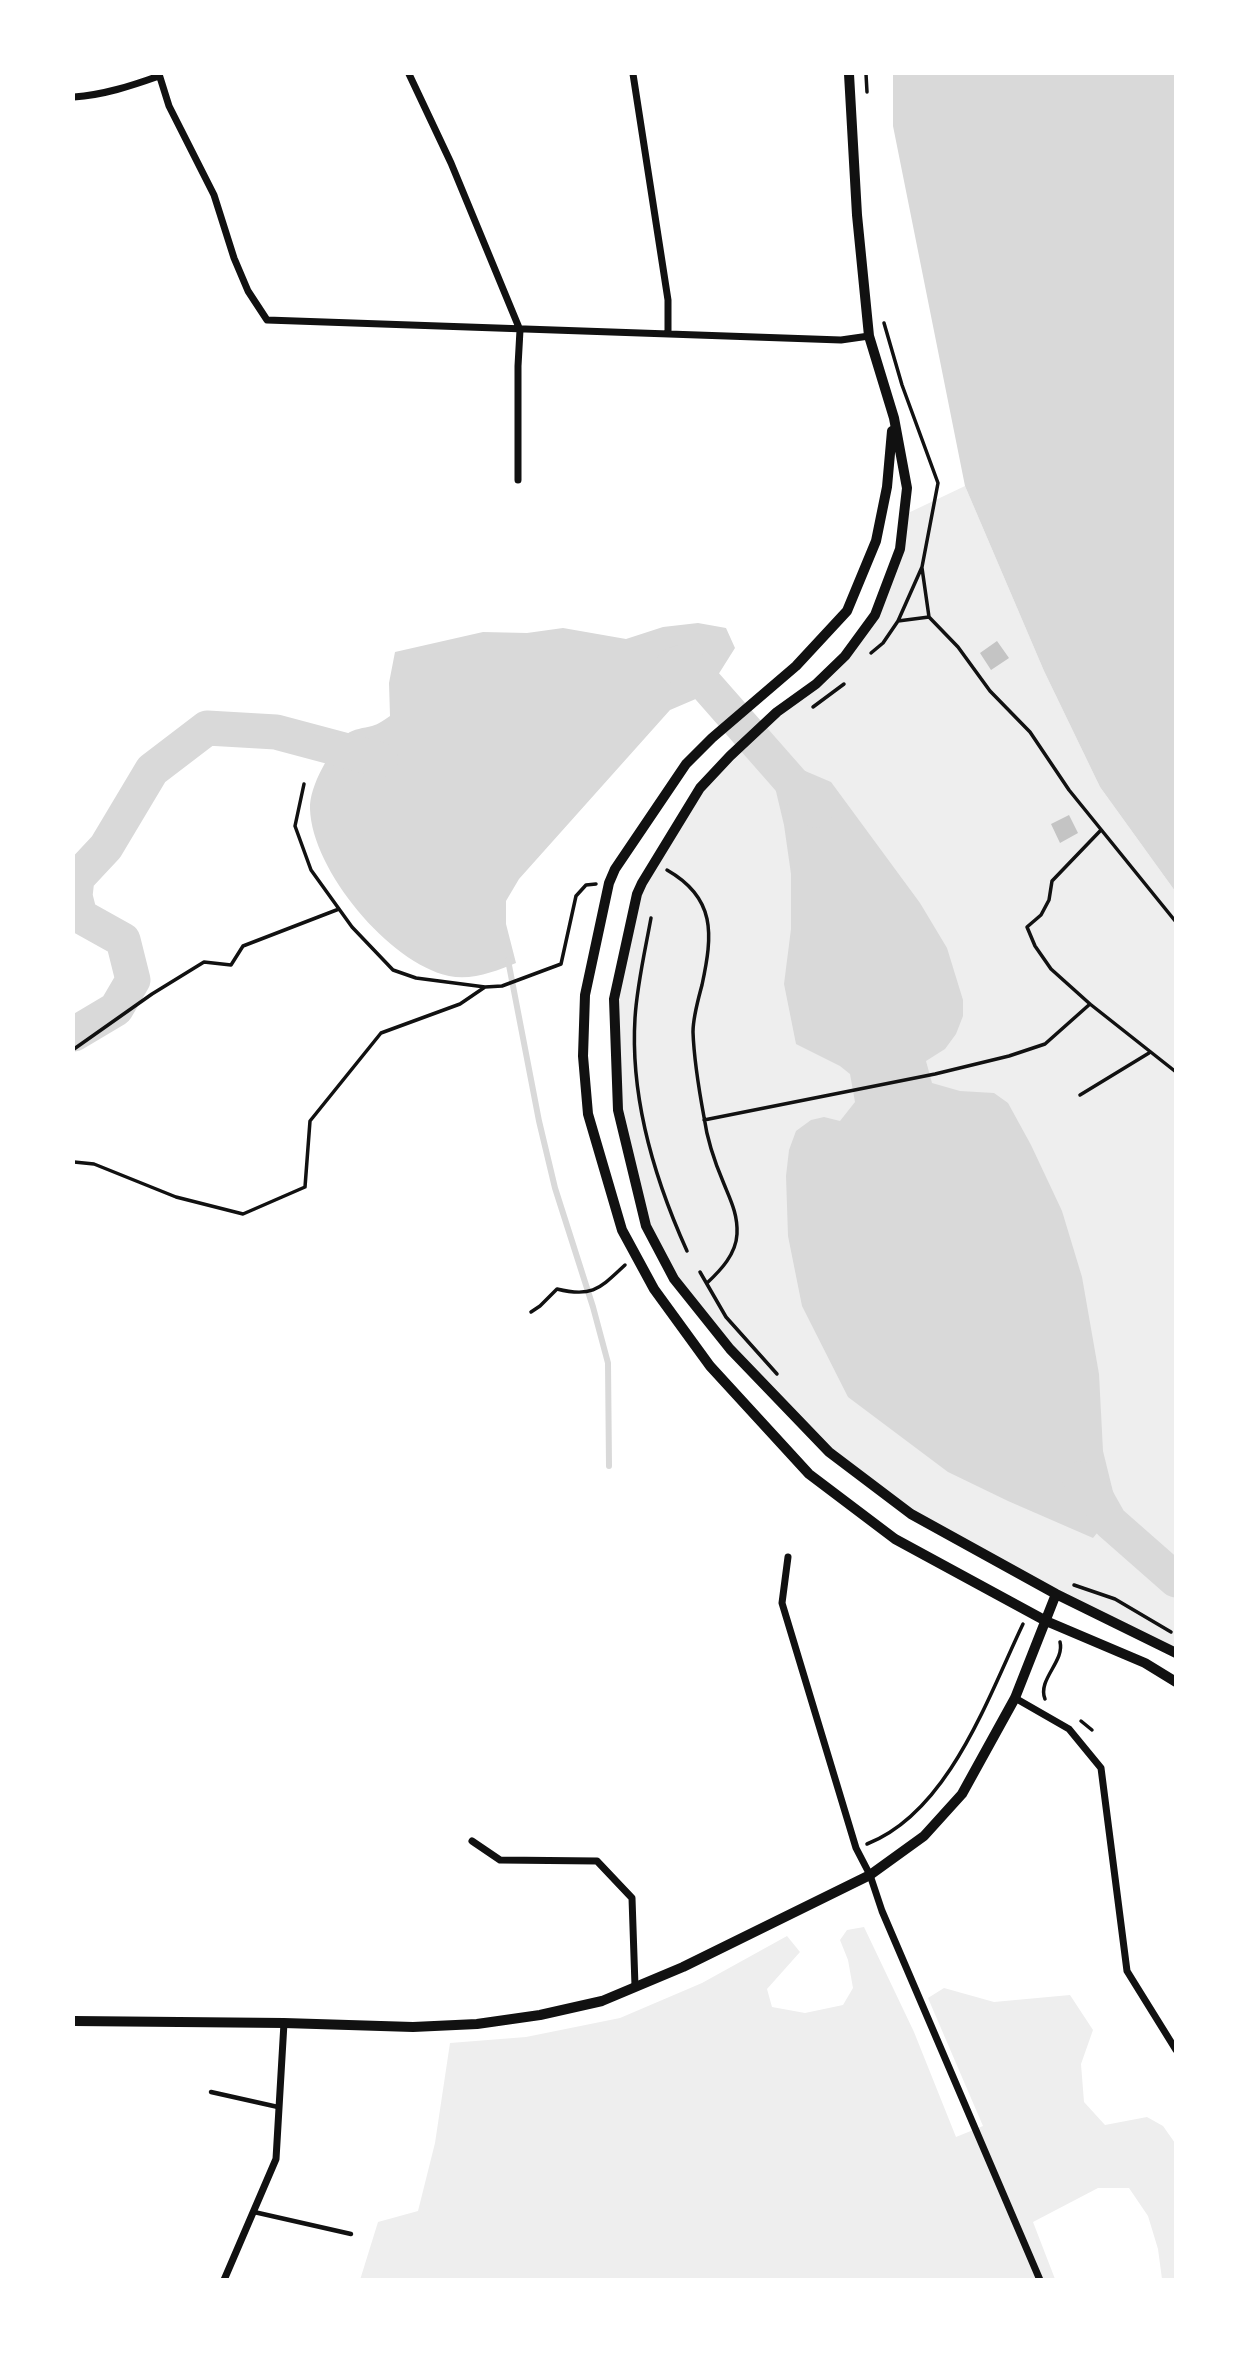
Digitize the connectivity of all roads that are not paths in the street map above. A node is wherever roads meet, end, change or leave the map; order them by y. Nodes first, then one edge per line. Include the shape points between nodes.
1 (409, 74) edge
2 (633, 74) edge
3 (849, 74) edge
4 (159, 75) edge
5 (74, 97) edge
6 (520, 330) junction
7 (668, 333) junction
8 (869, 336) junction
9 (894, 418) junction
10 (518, 480) dead end
11 (788, 1557) dead end
12 (1056, 1594) junction
13 (1046, 1621) junction
14 (1175, 1654) edge
15 (1175, 1682) edge
16 (1014, 1698) junction
17 (472, 1841) dead end
18 (870, 1875) junction
19 (635, 1986) junction
20 (74, 2021) edge
21 (284, 2023) junction
22 (1175, 2050) edge
23 (211, 2092) dead end
24 (278, 2107) junction
25 (253, 2211) junction
26 (351, 2234) dead end
27 (224, 2280) edge
28 (1040, 2280) edge

1 - 6 street
2 - 7 street via 668,300
3 - 8 street
4 - 5 street via 132,86
4 - 6 street via 214,195 248,291 267,320
6 - 7 street
6 - 10 street
7 - 8 street via 841,340
8 - 9 street
9 - 12 street via 907,488 906,514 900,550 875,615 845,656 777,712 700,788 637,894 614,999 618,1110 646,1226 674,1279 730,1349 829,1452 911,1514
9 - 13 street via 876,541 847,611 796,667 686,764 615,869 586,995 583,1056 588,1114 622,1230 654,1289 710,1366 809,1474 895,1539
11 - 18 street via 782,1603 856,1848
12 - 13 street
12 - 14 street
13 - 15 street via 1145,1663
13 - 16 street
16 - 18 street via 962,1794 924,1836
16 - 22 street via 1069,1729 1101,1768 1127,1970
17 - 19 street via 500,1860 597,1861 632,1898
18 - 19 street
18 - 28 street
19 - 21 street via 602,2001 477,2024
20 - 21 street
21 - 24 street
23 - 24 lane
24 - 25 street via 276,2159
25 - 26 lane
25 - 27 street

